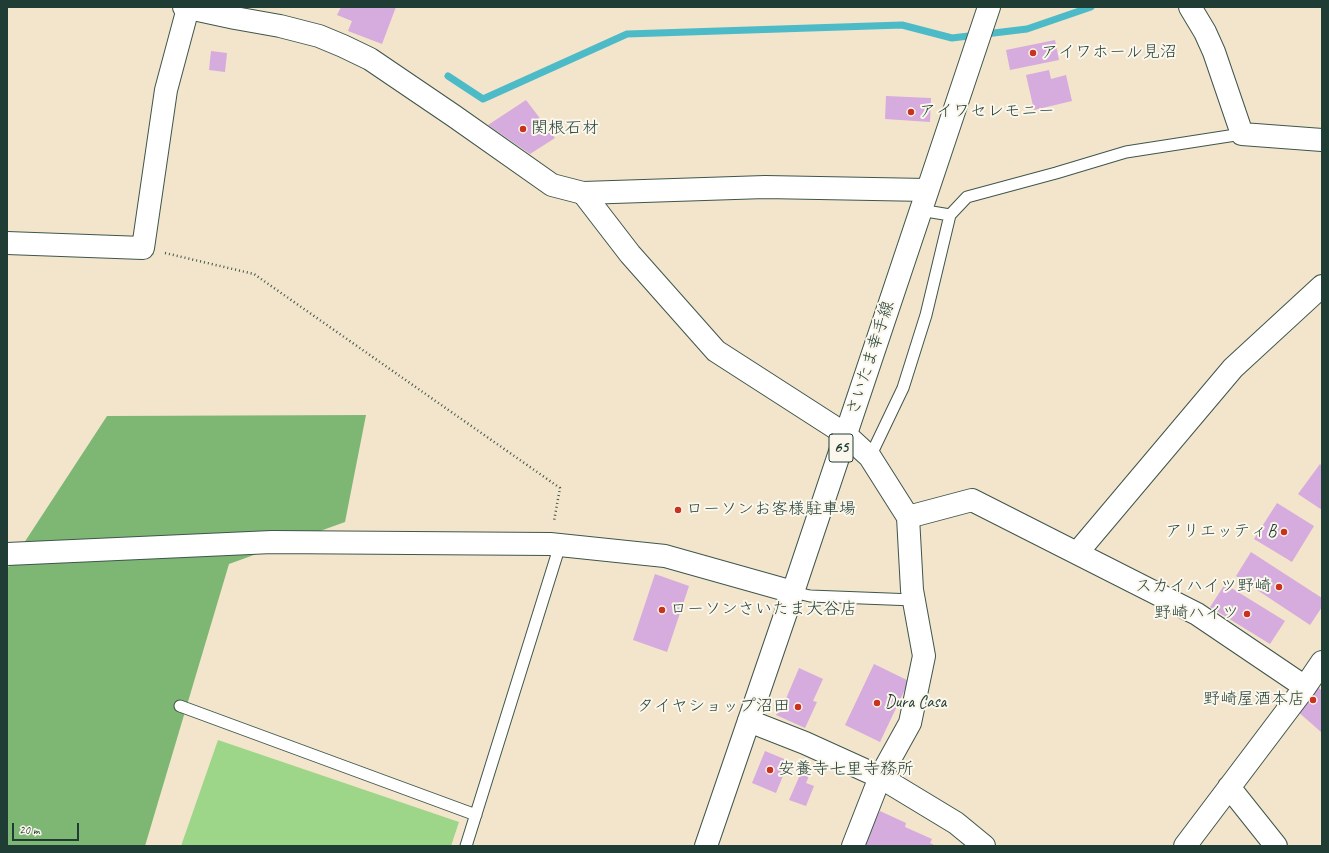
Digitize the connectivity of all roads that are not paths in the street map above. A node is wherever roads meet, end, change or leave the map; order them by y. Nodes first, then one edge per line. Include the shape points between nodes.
1 (186, 7) edge
2 (988, 7) edge
3 (1190, 7) edge
4 (1242, 134) junction
5 (1322, 140) edge
6 (927, 190) junction
7 (582, 193) junction
8 (920, 210) junction
9 (950, 215) junction
10 (7, 243) edge
11 (1322, 286) edge
12 (846, 434) junction
13 (870, 457) junction
14 (908, 517) junction
15 (555, 545) junction
16 (1077, 553) junction
17 (7, 554) edge
18 (793, 592) junction
19 (914, 600) junction
20 (1322, 662) edge
21 (1306, 687) junction
22 (180, 706) dead end
23 (749, 721) junction
24 (880, 777) junction
25 (1229, 787) junction
26 (476, 815) junction
27 (466, 846) edge
28 (706, 846) edge
29 (853, 846) edge
30 (984, 846) edge
31 (1185, 846) edge
32 (1276, 846) edge

1 - 7 street via 280,26 319,36 344,46 370,59 552,185
1 - 10 street via 166,90 143,248
2 - 6 street, さいたま幸手線 / 65
3 - 4 street via 1214,52
4 - 5 street
4 - 9 lane via 1126,152 967,197
6 - 7 street via 765,187
6 - 8 street, さいたま幸手線 / 65
7 - 12 street via 630,254 716,351
8 - 9 lane
8 - 12 street, さいたま幸手線 / 65
9 - 13 lane via 926,315 903,388
11 - 16 street via 1233,368
12 - 13 street
12 - 18 street, さいたま幸手線 / 65
13 - 14 street
14 - 16 street via 972,500
14 - 19 street
15 - 17 street via 272,542
15 - 18 street via 664,556
15 - 26 lane
16 - 21 street via 1197,614
18 - 19 lane via 810,596
18 - 23 street, さいたま幸手線 / 65
19 - 24 street via 924,656 910,723
20 - 21 street
21 - 25 street
22 - 26 lane
23 - 24 street
23 - 28 street, さいたま幸手線 / 65
24 - 29 street
24 - 30 street via 956,823
25 - 31 street
25 - 32 street
26 - 27 lane

